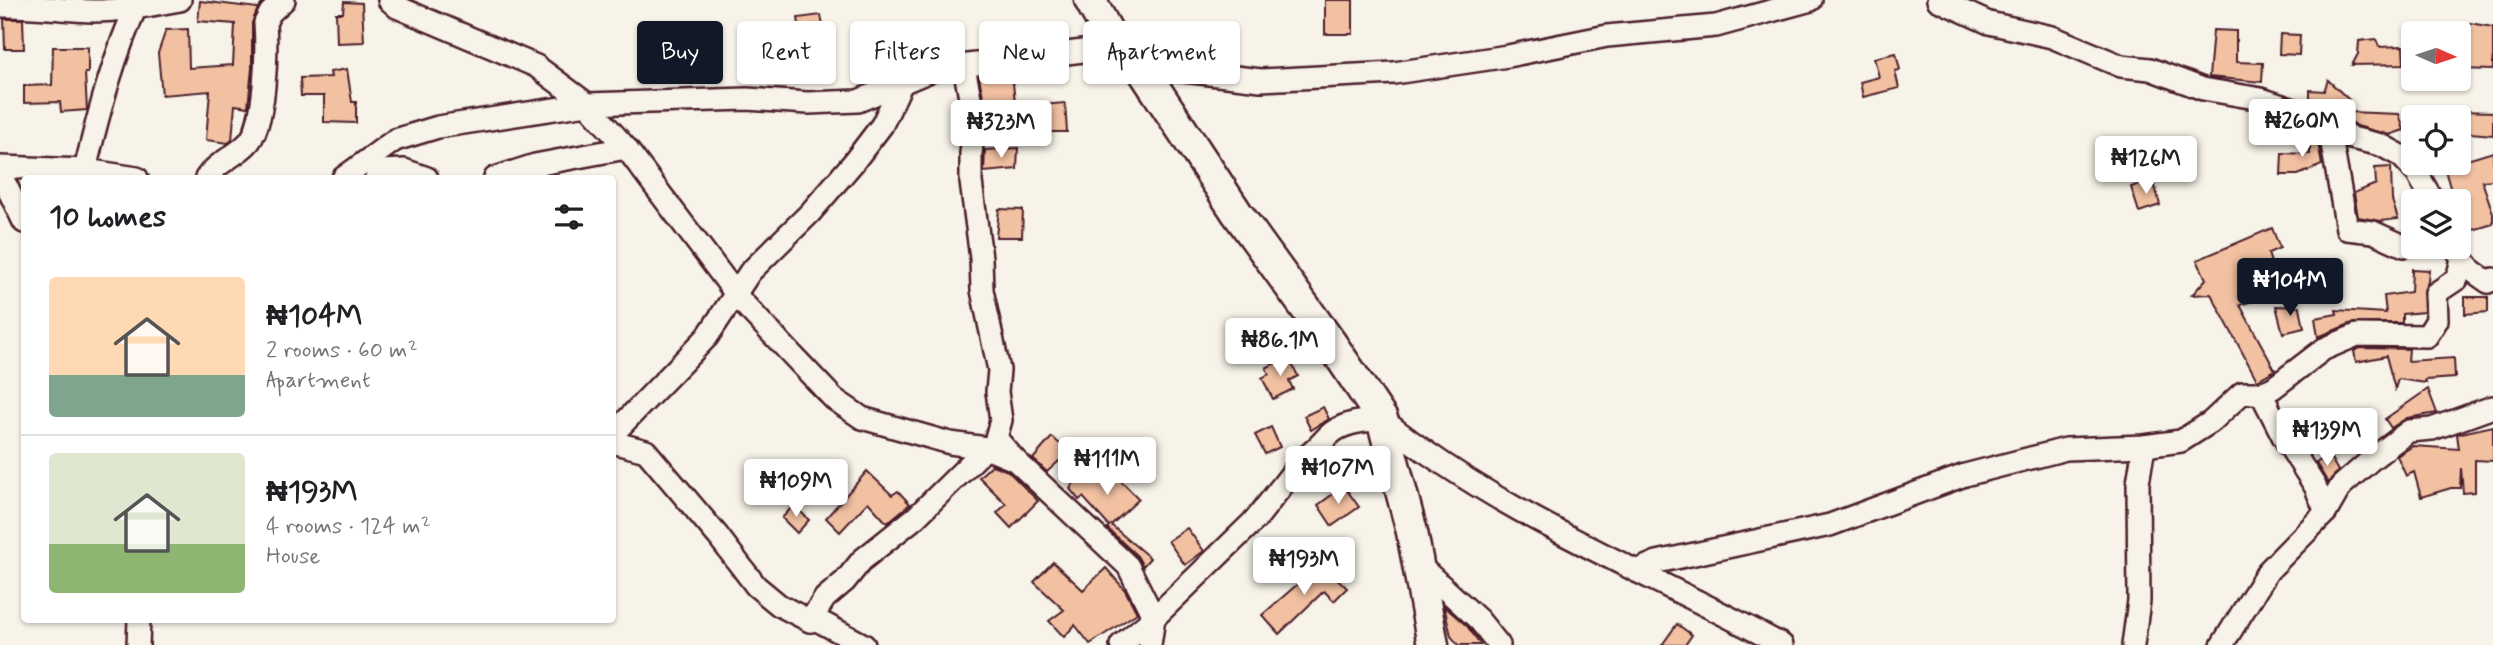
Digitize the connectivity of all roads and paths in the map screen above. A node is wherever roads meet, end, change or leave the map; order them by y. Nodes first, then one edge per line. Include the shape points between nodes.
1 (180, 0) edge
2 (260, 0) edge
3 (282, 0) edge
4 (375, 0) edge
5 (1090, 0) edge
6 (1811, 0) edge
7 (1938, 0) edge
8 (393, 3) edge
9 (137, 4) edge
10 (0, 6) edge
11 (1102, 21) edge
12 (1083, 51) edge
13 (965, 67) edge
14 (965, 72) edge
15 (1240, 77) edge
16 (1152, 84) edge
17 (901, 85) joint
18 (587, 104) junction
19 (2328, 121) junction
20 (626, 148) junction
21 (0, 167) edge
22 (83, 174) edge
23 (209, 175) edge
24 (347, 175) edge
25 (379, 175) edge
26 (418, 175) edge
27 (504, 175) edge
28 (0, 182) edge
29 (2426, 189) edge
30 (21, 216) edge
31 (2401, 245) edge
32 (2458, 259) edge
33 (2463, 259) edge
34 (2493, 279) edge
35 (735, 292) junction
36 (2260, 393) junction
37 (2493, 407) edge
38 (1382, 419) junction
39 (616, 431) edge
40 (616, 443) edge
41 (2144, 446) junction
42 (986, 449) junction
43 (1015, 460) junction
44 (2326, 512) junction
45 (1419, 565) junction
46 (1636, 571) junction
47 (1154, 618) junction
48 (810, 621) junction
49 (139, 623) edge
50 (138, 645) edge
51 (864, 645) edge
52 (1121, 645) edge
53 (1150, 645) edge
54 (1433, 645) edge
55 (1499, 645) edge
56 (1782, 645) edge
57 (2133, 645) edge
58 (2222, 645) edge

1 - 9 street
2 - 3 street
3 - 23 street via 265,23 262,107 253,135
4 - 8 street
5 - 11 street
6 - 15 street via 1716,26 1607,36 1394,73
7 - 19 street via 1979,20 2052,37 2121,66 2150,69 2203,89 2261,99
8 - 18 street via 536,66
9 - 10 street via 93,11
9 - 22 street via 100,105
12 - 13 street
14 - 43 street via 975,123 971,182 982,290 999,370 1001,420 996,438
16 - 38 street
17 - 18 street via 858,101
17 - 35 street via 882,125 859,155
18 - 20 street
18 - 24 street via 438,127 395,140
19 - 29 street via 2351,138 2381,145 2401,156
19 - 31 street via 2347,229 2373,233
20 - 27 street
20 - 35 street
21 - 22 street
25 - 26 street via 404,170
28 - 30 street via 6,185
32 - 36 street via 2457,279 2436,293 2439,313 2427,336 2357,335 2324,349
33 - 34 street via 2488,282
35 - 39 street via 707,337
35 - 42 street via 834,399 862,418
36 - 41 street via 2242,393 2211,422 2180,441
36 - 44 street
37 - 44 street via 2398,437 2342,485
38 - 45 street
38 - 46 street via 1457,475
38 - 47 street via 1330,433 1303,459 1257,518
40 - 48 street via 646,451 756,586
41 - 46 street via 2066,449 1965,475 1829,525 1657,562
41 - 57 street via 2138,484 2139,601
42 - 43 street
42 - 48 street via 901,531 862,560 825,598
43 - 47 street via 1128,566
44 - 58 street via 2268,571
45 - 54 street
45 - 55 street via 1479,620
46 - 56 street
47 - 52 street
47 - 53 street
48 - 51 street via 817,620
49 - 50 street

